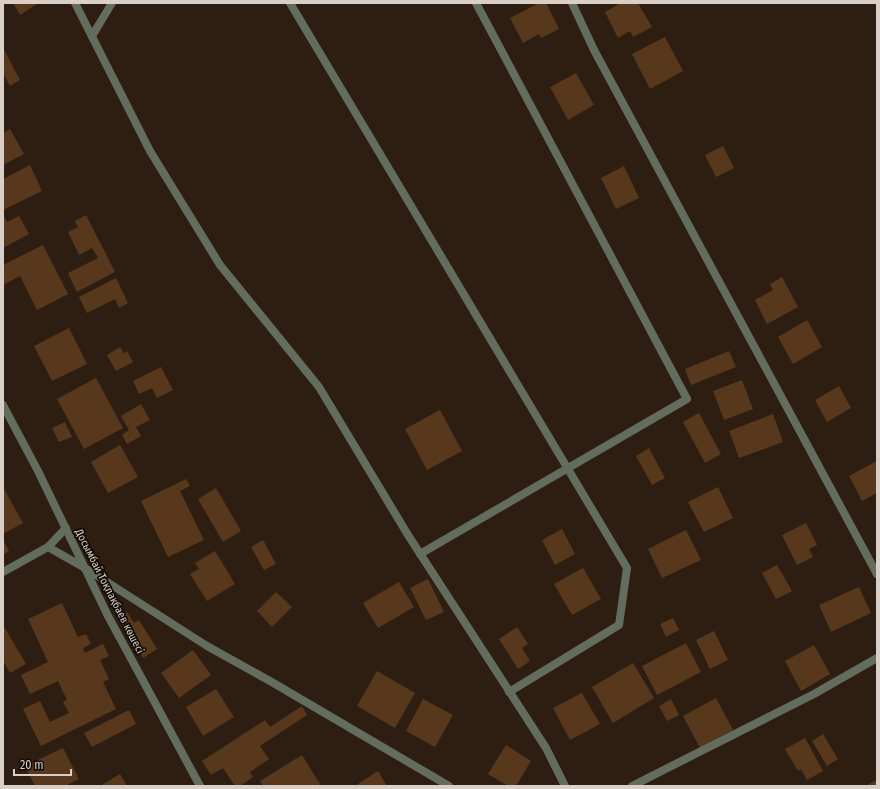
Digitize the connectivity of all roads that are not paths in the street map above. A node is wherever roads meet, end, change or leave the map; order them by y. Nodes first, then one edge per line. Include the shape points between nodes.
1 (75, 3) edge
2 (112, 3) edge
3 (290, 3) edge
4 (476, 3) edge
5 (572, 3) edge
6 (92, 36) junction
7 (3, 405) edge
8 (568, 468) junction
9 (66, 528) junction
10 (48, 548) junction
11 (420, 554) junction
12 (85, 568) junction
13 (3, 572) edge
14 (877, 574) edge
15 (877, 658) edge
16 (509, 692) junction
17 (200, 786) edge
18 (449, 786) edge
19 (565, 786) edge
20 (632, 786) edge

1 - 6 street
2 - 6 street
3 - 8 street
4 - 8 street via 687,399
5 - 14 street via 594,50
6 - 11 street via 150,150 220,265 319,387
7 - 9 street, Досымбай Тоқпақбаев көшесі
8 - 11 street
8 - 16 street via 627,568 619,625
9 - 10 street
9 - 12 street, Досымбай Тоқпақбаев көшесі
10 - 12 street
10 - 13 street
11 - 16 street
12 - 17 street, Досымбай Тоқпақбаев көшесі via 108,616
12 - 18 street via 207,646
15 - 20 street via 814,694
16 - 19 street via 546,748

